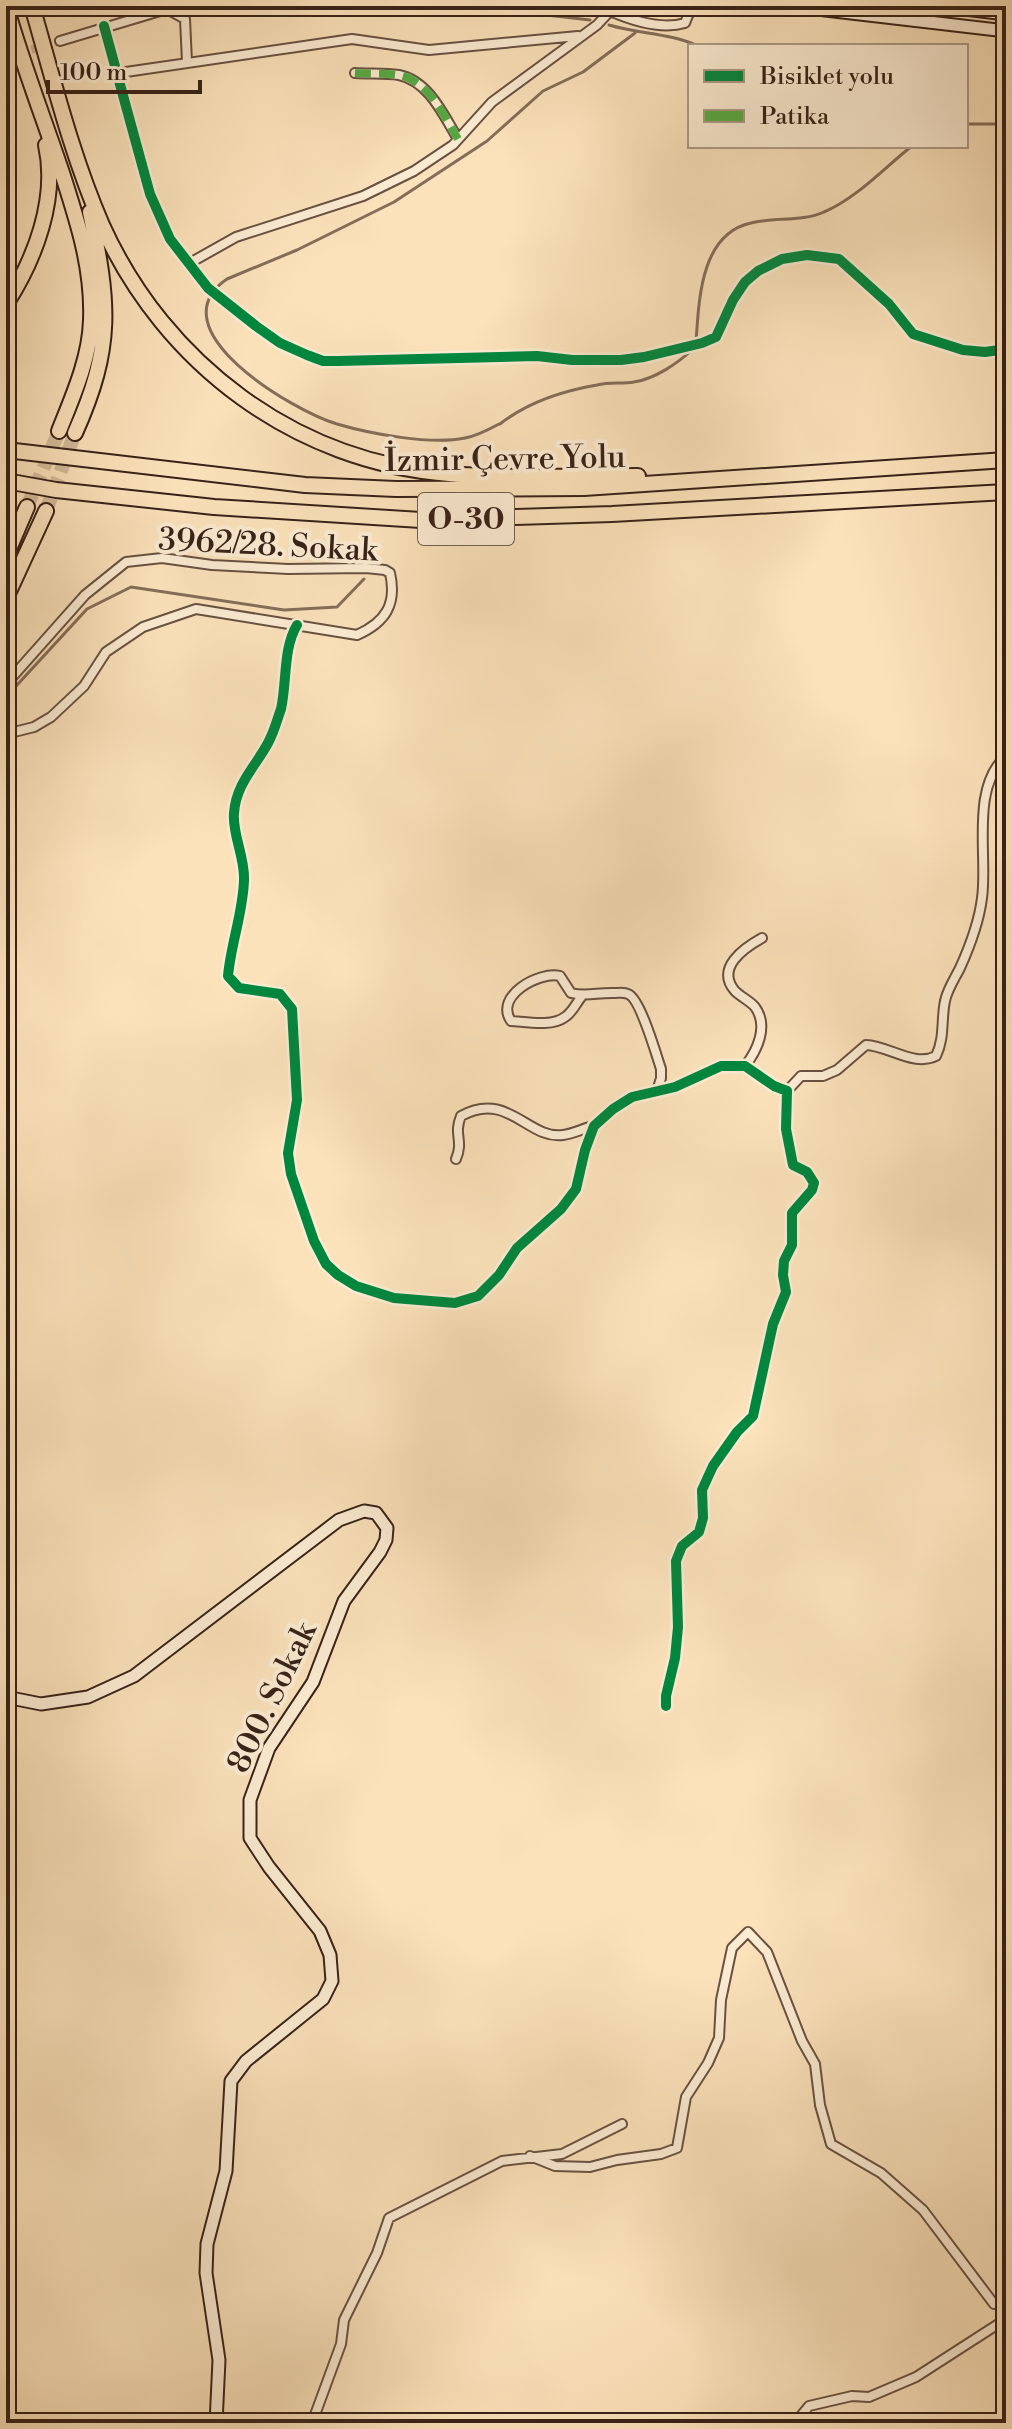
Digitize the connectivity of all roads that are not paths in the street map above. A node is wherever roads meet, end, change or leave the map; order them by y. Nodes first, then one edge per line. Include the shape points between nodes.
1 (6, 6) edge
2 (32, 6) edge
3 (692, 6) edge
4 (791, 6) edge
5 (939, 6) edge
6 (1006, 14) edge
7 (104, 26) junction
8 (1006, 31) edge
9 (581, 36) junction
10 (60, 41) tunnel mouth
11 (187, 62) junction
12 (119, 73) junction
13 (355, 73) dead end
14 (33, 86) junction
15 (458, 139) junction
16 (80, 165) junction
17 (188, 264) junction
18 (6, 304) edge
19 (1006, 349) edge
20 (59, 431) tunnel mouth
21 (75, 433) tunnel mouth
22 (6, 450) edge
23 (1006, 460) edge
24 (758, 475) junction
25 (6, 483) edge
26 (1006, 492) edge
27 (27, 507) tunnel mouth
28 (46, 511) tunnel mouth
29 (6, 556) edge
30 (6, 598) edge
31 (297, 625) junction
32 (6, 684) edge
33 (6, 734) edge
34 (1006, 756) edge
35 (762, 938) dead end
36 (582, 996) junction
37 (745, 1066) junction
38 (657, 1091) junction
39 (787, 1091) junction
40 (594, 1126) junction
41 (456, 1159) dead end
42 (6, 1697) edge
43 (666, 1706) dead end
44 (622, 2124) dead end
45 (530, 2156) junction
46 (1006, 2302) edge
47 (1006, 2319) edge
48 (216, 2423) edge
49 (312, 2423) edge
50 (795, 2423) edge

1 - 14 highway
2 - 16 highway
3 - 9 street via 685,23 676,25 648,24 610,11
4 - 8 main road
5 - 6 main road
7 - 10 street
7 - 11 street via 167,9 185,19
7 - 12 street
9 - 11 street via 429,50 352,39
9 - 15 street via 492,102
11 - 12 street
12 - 17 street via 150,194
13 - 15 street via 417,81
14 - 18 highway via 49,183 43,223
14 - 20 highway via 81,230 91,287 85,354
15 - 17 street via 414,171 363,196 236,237
16 - 21 highway via 106,304 99,369
16 - 24 highway via 116,253 174,339 235,395 310,439 387,464 448,474
17 - 19 street via 219,299 280,343 323,361 537,356 621,360 696,344 716,337 739,289 758,271 807,255 839,259 913,334 963,350
22 - 24 highway, İzmir Çevre Yolu / O-30 via 305,485 396,489 584,488
23 - 24 highway, İzmir Çevre Yolu / O-30
25 - 26 highway, İzmir Çevre Yolu / O-30 via 228,508 421,520
27 - 29 highway
28 - 30 highway
31 - 32 street, 3962/28. Sokak via 357,635 374,627 391,609 390,573 162,558 126,562 85,595
31 - 33 street, 3962/28. Sokak via 196,609 143,627 106,652 84,686 51,717
31 - 40 street via 290,639 276,726 245,775 233,814 244,878 228,976 239,988 280,994 292,1009 297,1100 288,1153 321,1257 356,1286 394,1298 455,1303 478,1296 576,1189
34 - 39 street via 987,790 982,897 945,1000 936,1056 920,1060 881,1045 866,1045 837,1070 801,1076
35 - 37 street via 732,960 728,978 755,1006 761,1021 755,1053
36 - 36 street via 550,973 519,989 507,1016 530,1023 561,1020
36 - 38 street via 611,992 635,1000 661,1069
37 - 38 street via 721,1066
37 - 39 street
38 - 40 street via 632,1097
39 - 43 street via 786,1129 793,1165 814,1183 792,1213 792,1245 784,1261 786,1292 753,1416 713,1466 702,1490 699,1532 682,1546 676,1561 678,1627
40 - 41 street via 563,1136 480,1108 461,1116
42 - 48 main road, 800. Sokak via 41,1704 88,1697 134,1676 339,1520 364,1511 376,1513 387,1528 380,1552 344,1601 313,1682 269,1748 250,1800 250,1838 320,1931 330,1955 332,1981 323,1999 246,2061 231,2081 226,2171 207,2244 219,2360
44 - 45 street via 562,2154
45 - 46 street via 555,2166 590,2167 677,2148 686,2097 719,2038 732,1948 748,1932 767,1952 815,2064 831,2144 881,2173 923,2210 994,2304
45 - 49 street via 502,2161 389,2218 344,2320 341,2344
47 - 50 street via 916,2377 869,2397 809,2406

